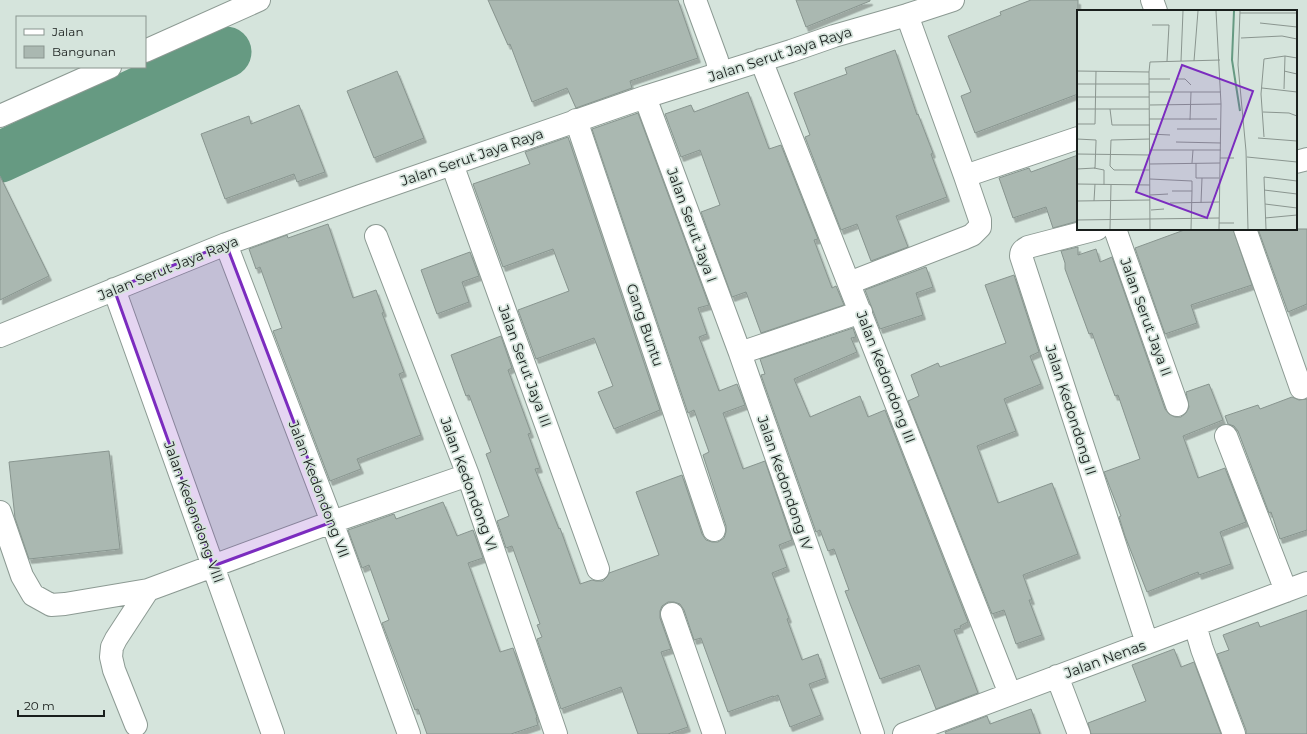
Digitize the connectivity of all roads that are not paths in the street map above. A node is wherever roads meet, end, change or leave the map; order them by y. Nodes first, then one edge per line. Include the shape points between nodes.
1 (259, 0) edge
2 (695, 0) edge
3 (953, 0) edge
4 (1152, 0) edge
5 (1156, 10) edge
6 (907, 15) junction
7 (146, 51) edge
8 (761, 60) junction
9 (108, 68) edge
10 (720, 73) junction
11 (645, 97) junction
12 (0, 116) edge
13 (576, 120) junction
14 (1077, 138) edge
15 (1307, 159) edge
16 (1297, 162) edge
17 (452, 164) junction
18 (966, 176) junction
19 (1093, 230) edge
20 (1115, 230) edge
21 (1245, 230) edge
22 (376, 236) dead end
23 (226, 244) junction
24 (849, 282) junction
25 (114, 289) junction
26 (861, 312) junction
27 (0, 336) edge
28 (740, 353) junction
29 (1301, 388) dead end
30 (1177, 405) dead end
31 (1226, 436) dead end
32 (468, 475) junction
33 (0, 512) edge
34 (332, 522) junction
35 (714, 530) dead end
36 (213, 566) junction
37 (598, 569) dead end
38 (1307, 583) edge
39 (148, 590) junction
40 (1286, 591) junction
41 (672, 614) dead end
42 (1195, 625) junction
43 (1147, 643) junction
44 (1057, 676) junction
45 (1010, 694) junction
46 (136, 725) dead end
47 (928, 730) edge
48 (273, 734) edge
49 (409, 734) edge
50 (556, 734) edge
51 (714, 734) edge
52 (873, 734) edge
53 (904, 734) edge
54 (1079, 734) edge
55 (1234, 734) edge

1 - 7 street
2 - 10 street
3 - 6 street, Jalan Serut Jaya Raya
4 - 5 street
6 - 8 street, Jalan Serut Jaya Raya
6 - 18 street
8 - 10 street, Jalan Serut Jaya Raya
8 - 24 street, Jalan Kedondong III
9 - 12 street
10 - 11 street, Jalan Serut Jaya Raya
11 - 13 street, Jalan Serut Jaya Raya
11 - 28 street, Jalan Serut Jaya I
13 - 17 street, Jalan Serut Jaya Raya
13 - 35 street, Gang Buntu
14 - 18 street
15 - 16 street
17 - 23 street, Jalan Serut Jaya Raya
17 - 37 street, Jalan Serut Jaya III
18 - 24 street via 980,220 977,231 965,238
19 - 43 street, Jalan Kedondong II via 1028,247 1021,252 1021,256
20 - 30 street, Jalan Serut Jaya II
21 - 29 street
22 - 32 street, Jalan Kedondong VI
23 - 25 street, Jalan Serut Jaya Raya
23 - 34 street, Jalan Kedondong VII
24 - 26 street, Jalan Kedondong III
25 - 27 street, Jalan Serut Jaya Raya
25 - 36 street, Jalan Kedondong VIII
26 - 28 street
26 - 45 street, Jalan Kedondong III
28 - 52 street, Jalan Kedondong IV
31 - 40 street
32 - 34 street
32 - 50 street, Jalan Kedondong VI
33 - 39 street via 22,576 33,595 51,605
34 - 36 street
34 - 49 street, Jalan Kedondong VII
36 - 39 street
36 - 48 street, Jalan Kedondong VIII
38 - 40 street, Jalan Nenas
39 - 46 street via 112,647 111,657
40 - 42 street, Jalan Nenas
41 - 51 street
42 - 43 street, Jalan Nenas
42 - 55 street
43 - 44 street, Jalan Nenas
44 - 45 street, Jalan Nenas
44 - 54 street
45 - 47 street, Jalan Nenas
47 - 53 street, Jalan Nenas

